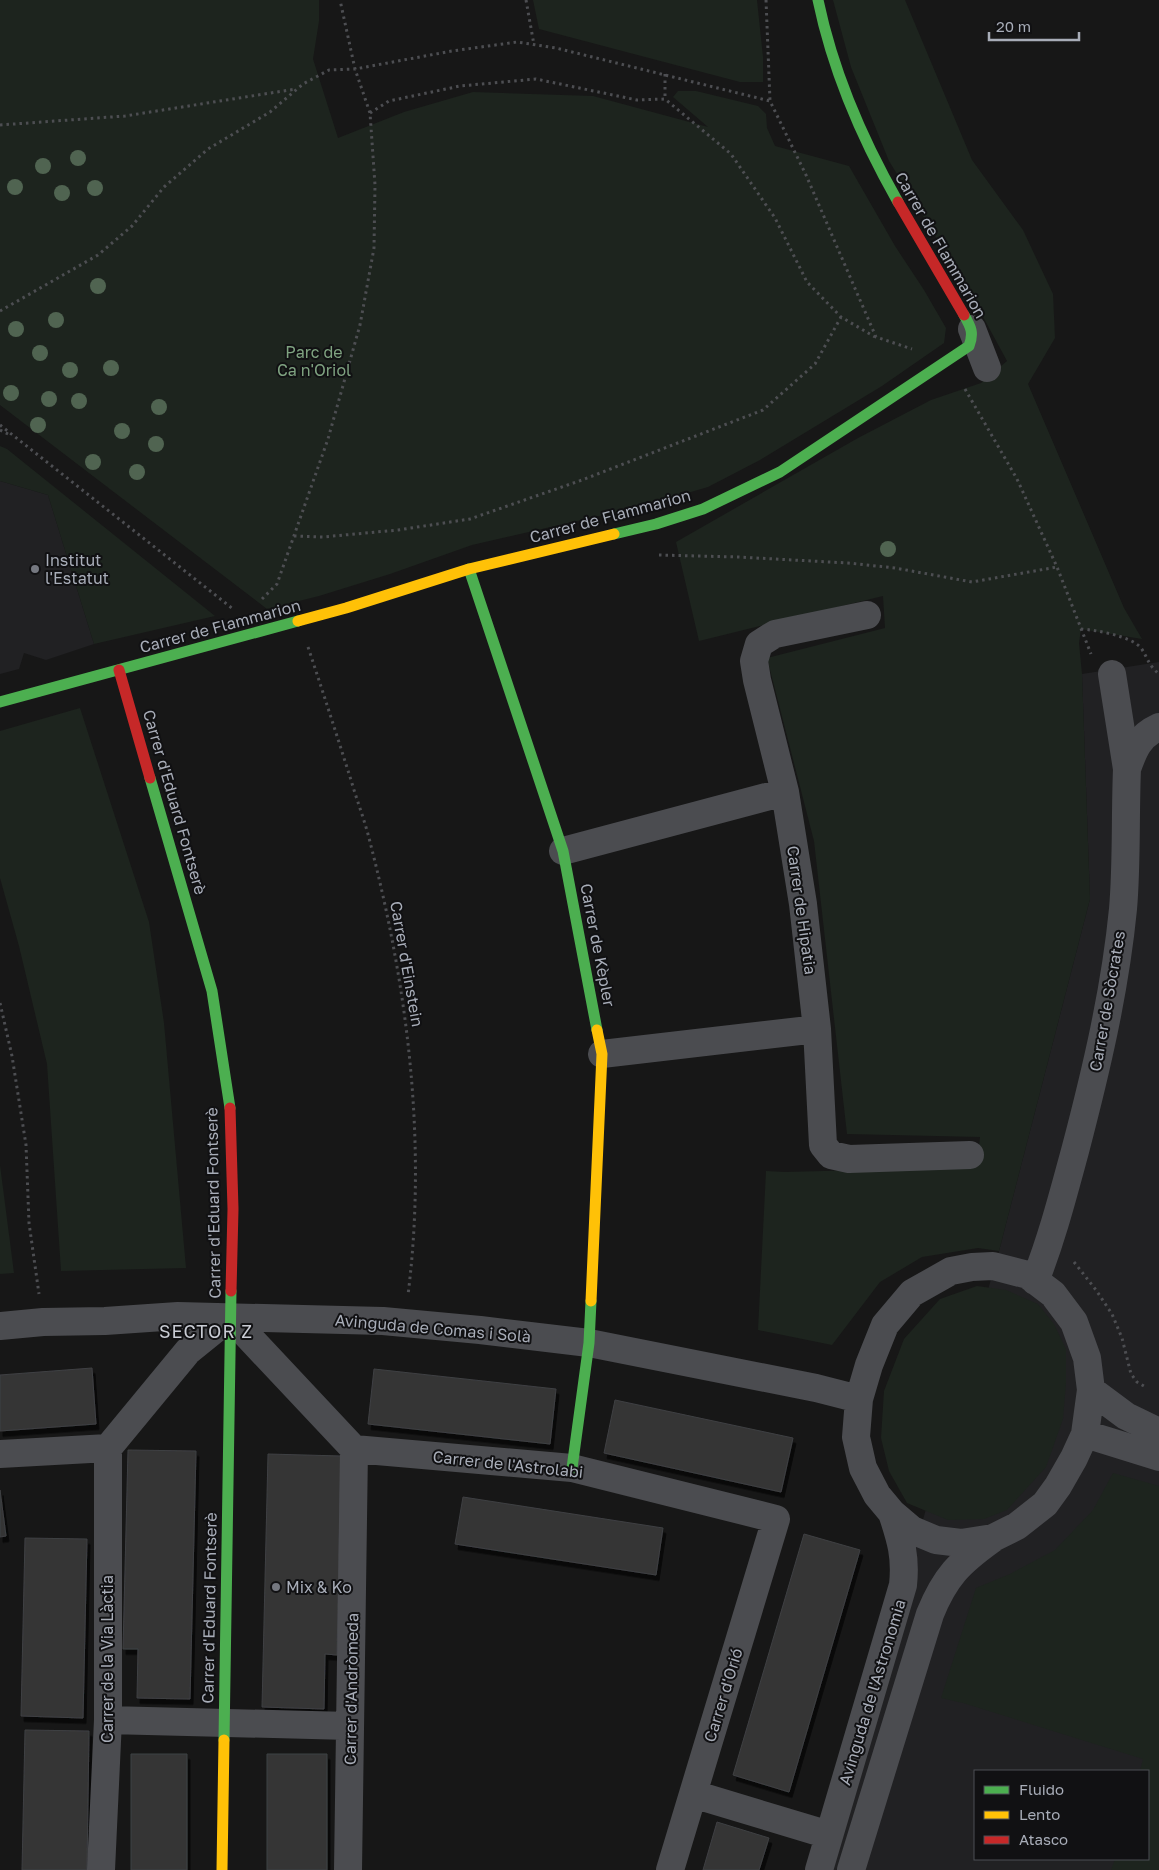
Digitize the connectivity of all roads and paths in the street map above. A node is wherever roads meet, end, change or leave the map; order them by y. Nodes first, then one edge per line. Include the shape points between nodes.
1 (340, 0) edge
2 (526, 0) edge
3 (766, 0) edge
4 (818, 0) edge
5 (534, 45) junction
6 (356, 69) junction
7 (665, 74) junction
8 (297, 89) junction
9 (665, 99) junction
10 (770, 101) junction
11 (370, 113) junction
12 (0, 125) edge
13 (0, 311) edge
14 (841, 318) junction
15 (972, 329) junction
16 (876, 338) junction
17 (949, 360) junction
18 (987, 368) dead end
19 (0, 425) edge
20 (0, 430) edge
21 (17, 439) junction
22 (626, 531) junction
23 (294, 536) junction
24 (1057, 567) junction
25 (469, 569) junction
26 (867, 615) dead end
27 (244, 618) junction
28 (300, 621) junction
29 (261, 631) junction
30 (119, 670) junction
31 (1112, 674) dead end
32 (1159, 674) edge
33 (0, 702) edge
34 (1159, 727) edge
35 (1127, 769) junction
36 (785, 792) junction
37 (563, 851) junction
38 (0, 1003) edge
39 (817, 1029) junction
40 (602, 1054) junction
41 (970, 1155) dead end
42 (1072, 1258) dead end
43 (1035, 1281) junction
44 (230, 1317) junction
45 (44, 1322) junction
46 (405, 1323) junction
47 (0, 1326) edge
48 (589, 1343) junction
49 (1147, 1388) dead end
50 (1091, 1390) junction
51 (859, 1399) junction
52 (1159, 1432) edge
53 (1085, 1434) junction
54 (116, 1438) junction
55 (354, 1449) junction
56 (0, 1454) edge
57 (1159, 1457) edge
58 (572, 1468) junction
59 (892, 1513) junction
60 (776, 1520) joint
61 (994, 1538) junction
62 (108, 1720) junction
63 (224, 1723) junction
64 (350, 1726) junction
65 (693, 1794) junction
66 (829, 1835) junction
67 (101, 1870) edge
68 (222, 1870) edge
69 (348, 1870) edge
70 (670, 1870) edge
71 (819, 1870) edge
72 (851, 1870) edge

1 - 6 path
2 - 5 path
3 - 10 path
4 - 15 street, Carrer de Flammarion via 842,87 877,167
5 - 6 path via 517,42
5 - 7 path
6 - 8 path via 329,70
6 - 11 path
7 - 9 path
7 - 10 path
8 - 12 path via 125,116
8 - 13 path via 270,112 208,149 164,187 132,226 98,254
9 - 11 path via 637,100 536,79 460,86 389,101
9 - 14 path via 731,154 775,218 807,282
10 - 16 path via 806,175
11 - 23 path via 375,185 374,248 360,325 328,439
14 - 16 path
14 - 23 path via 815,364 763,410 470,519 398,530 323,537
15 - 17 street, Carrer de Flammarion via 969,346
15 - 18 street
16 - 17 path
17 - 22 street, Carrer de Flammarion via 772,476 703,509
17 - 24 path via 1017,479
19 - 21 path
20 - 21 path
21 - 27 path
22 - 24 path via 642,555 848,563 972,582
22 - 25 street, Carrer de Flammarion
23 - 27 path via 277,584
24 - 32 path via 1081,629 1119,636 1140,647 1148,664
25 - 28 street, Carrer de Flammarion
25 - 37 street, Carrer de Kèpler
26 - 36 street, Carrer de Hipatia via 774,634 759,644 754,660 756,680
27 - 29 path
28 - 29 street, Carrer de Flammarion
28 - 46 path, Carrer d'Einstein via 370,840 390,924 404,1011 414,1097 415,1164 413,1253
29 - 30 street, Carrer de Flammarion
30 - 33 street, Carrer de Flammarion
30 - 44 street, Carrer d'Eduard Fontserè via 212,991 231,1115
31 - 35 street
34 - 35 street, Carrer de Sòcrates via 1147,732 1133,752
35 - 43 street, Carrer de Sòcrates via 1123,907 1113,981 1099,1058 1080,1133 1052,1234
36 - 37 street
36 - 39 street, Carrer de Hipatia via 803,904
37 - 40 street, Carrer de Kèpler
38 - 45 path via 26,1145 29,1223
39 - 40 street
39 - 41 street, Carrer de Hipatia via 823,1145 831,1156 849,1159
40 - 48 street, Carrer de Kèpler
42 - 49 path via 1112,1314 1131,1374
43 - 50 street via 1053,1294 1074,1322 1087,1358
43 - 51 street via 1028,1275 993,1266 972,1267 951,1271 912,1293 884,1325
44 - 45 street, Avinguda de Comas i Solà
44 - 46 street, Avinguda de Comas i Solà
44 - 54 street via 188,1351
44 - 55 street
44 - 63 street, Carrer d'Eduard Fontserè
45 - 47 street, Avinguda de Comas i Solà
46 - 48 street, Avinguda de Comas i Solà
48 - 51 street, Avinguda de Comas i Solà
48 - 58 street, Carrer de Kèpler
50 - 52 street via 1126,1416
50 - 53 street
51 - 59 street via 856,1437 863,1468 877,1495
53 - 57 street
53 - 61 street via 1045,1504 1017,1526
54 - 56 street
54 - 62 street, Carrer de la Via Làctia
55 - 58 street, Carrer de l'Astrolabi
55 - 64 street, Carrer d'Andròmeda
58 - 60 street, Carrer de l'Astrolabi
59 - 61 street via 912,1530 936,1540 961,1544
59 - 66 street, Avinguda de l'Astronomia via 905,1563 903,1585
60 - 65 street, Carrer d'Orió
61 - 72 street, Avinguda de l'Astronomia via 968,1556 950,1575 938,1595
62 - 63 street
62 - 67 street, Carrer de la Via Làctia
63 - 64 street
63 - 68 street, Carrer d'Eduard Fontserè
64 - 69 street, Carrer d'Andròmeda
65 - 66 street
65 - 70 street, Carrer d'Orió
66 - 71 street, Avinguda de l'Astronomia

